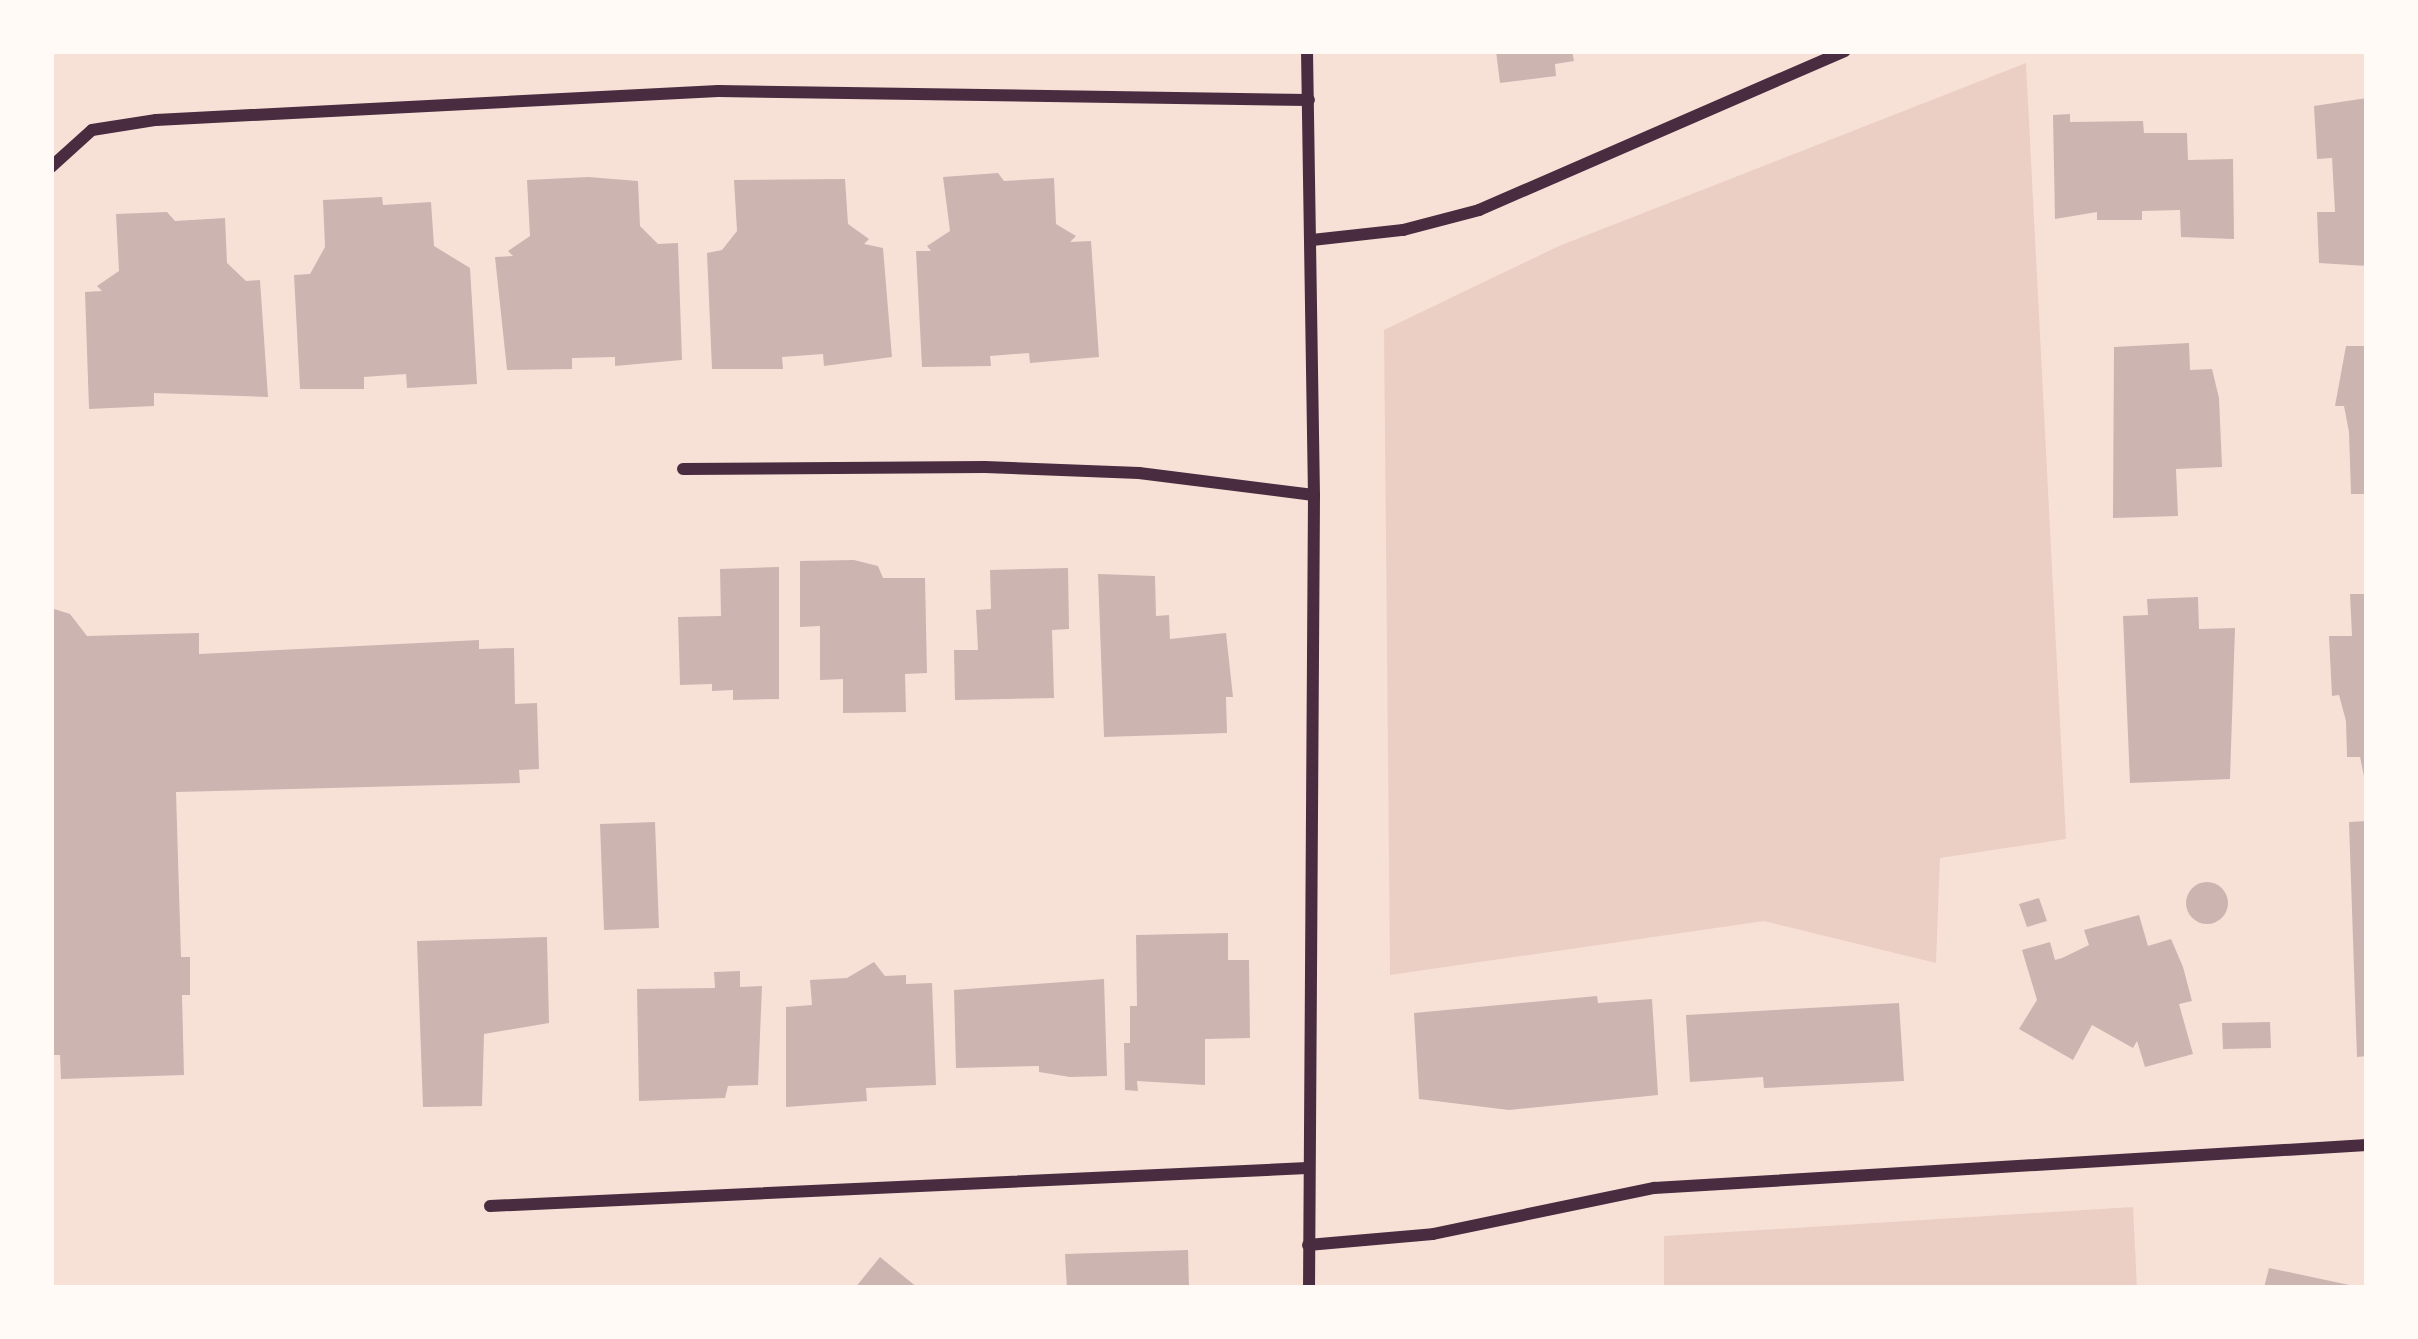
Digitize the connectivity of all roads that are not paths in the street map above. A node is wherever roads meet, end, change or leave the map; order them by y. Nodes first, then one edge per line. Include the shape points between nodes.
1 (1307, 51) edge
2 (1845, 51) edge
3 (1309, 100) junction
4 (51, 167) edge
5 (1312, 240) junction
6 (683, 469) dead end
7 (1314, 495) junction
8 (2367, 1145) edge
9 (1307, 1168) junction
10 (490, 1206) dead end
11 (1308, 1245) junction
12 (1309, 1288) edge

1 - 3 street
2 - 5 street via 1479,210 1403,230
3 - 4 street via 718,91 156,120 92,130
3 - 5 street
5 - 7 street
6 - 7 street via 1138,473
7 - 9 street
8 - 11 street via 1654,1188 1433,1234
9 - 10 street
9 - 11 street
11 - 12 street

